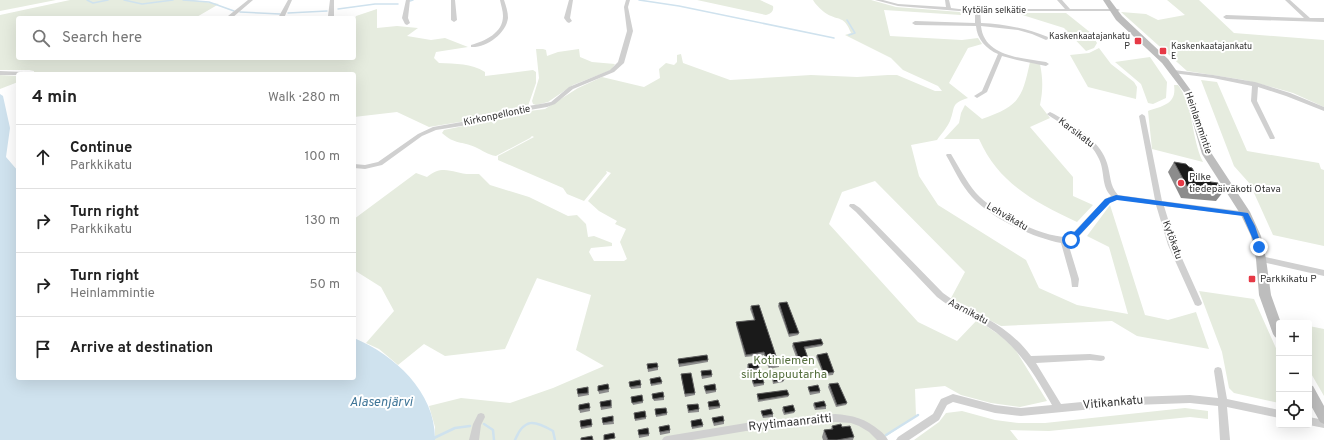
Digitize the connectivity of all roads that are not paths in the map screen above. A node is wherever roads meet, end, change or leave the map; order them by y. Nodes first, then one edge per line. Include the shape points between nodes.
1 (251, 0) edge
2 (290, 0) edge
3 (332, 0) edge
4 (408, 0) edge
5 (453, 0) edge
6 (502, 0) edge
7 (571, 0) edge
8 (628, 0) edge
9 (877, 0) edge
10 (947, 0) edge
11 (1059, 0) edge
12 (1106, 0) edge
13 (1287, 0) edge
14 (949, 9) junction
15 (1068, 9) junction
16 (977, 10) junction
17 (1115, 10) junction
18 (231, 16) edge
19 (282, 16) edge
20 (331, 16) dead end
21 (1226, 17) dead end
22 (1308, 19) junction
23 (454, 20) dead end
24 (1324, 20) edge
25 (569, 21) dead end
26 (407, 23) dead end
27 (915, 23) dead end
28 (978, 24) junction
29 (1046, 38) dead end
30 (473, 46) dead end
31 (1000, 55) junction
32 (1046, 64) dead end
33 (1174, 72) junction
34 (0, 73) edge
35 (16, 74) edge
36 (1255, 84) junction
37 (977, 96) dead end
38 (1324, 109) edge
39 (1050, 114) dead end
40 (1142, 116) dead end
41 (1272, 138) dead end
42 (949, 155) dead end
43 (356, 166) edge
44 (1116, 197) junction
45 (1159, 202) junction
46 (852, 206) dead end
47 (1246, 214) junction
48 (1064, 242) junction
49 (1261, 259) junction
50 (1324, 273) edge
51 (1075, 286) dead end
52 (1198, 303) dead end
53 (1276, 326) edge
54 (1101, 358) dead end
55 (1031, 360) junction
56 (1218, 371) dead end
57 (1310, 392) edge
58 (1222, 402) junction
59 (1058, 408) junction
60 (1276, 413) edge
61 (481, 417) dead end
62 (1324, 418) edge
63 (1312, 422) edge
64 (1324, 424) edge
65 (474, 440) edge
66 (666, 440) edge
67 (883, 440) edge
68 (901, 440) edge
69 (1225, 440) edge

1 - 18 street
2 - 19 street
3 - 20 street
4 - 26 street via 405,18
5 - 23 street
6 - 30 street via 505,20 500,31 483,43
7 - 25 street via 567,18
8 - 43 street, Kirkonpellontie via 626,8 630,31 621,63 612,71 571,88 546,105 505,112 474,122 434,128 380,164 372,167
9 - 14 street, Kytölän selkätie via 898,5
10 - 14 street
11 - 15 street
12 - 17 street, Heinlammintie
13 - 22 street
14 - 16 street, Kytölän selkätie
15 - 16 street, Kytölän selkätie
15 - 17 street, Kytölän selkätie
16 - 28 street
17 - 33 street, Heinlammintie
21 - 22 street
22 - 24 street
27 - 28 street
28 - 29 street via 1025,30
28 - 31 street via 983,40
31 - 32 street
31 - 37 street via 984,92
33 - 36 street
33 - 47 street, Heinlammintie via 1188,92 1207,154
34 - 35 street
36 - 38 street
36 - 41 street via 1254,101
39 - 44 street, Karsikatu via 1080,133 1097,149 1106,169 1108,188
40 - 45 street, Kytökatu
42 - 48 street, Lehväkatu via 970,190 990,209 1021,226
44 - 45 street
44 - 48 street via 1107,201 1075,236
45 - 47 street
45 - 52 street, Kytökatu via 1172,245
46 - 55 street, Aarnikatu via 940,296 1006,334
47 - 49 street, Heinlammintie via 1256,236
48 - 51 street
49 - 50 street
49 - 53 street, Heinlammintie via 1265,295
54 - 55 street
55 - 59 street, Aarnikatu
56 - 58 street
57 - 62 street
58 - 59 street, Vitikankatu via 1190,399
58 - 60 street, Vitikankatu
58 - 69 street
59 - 68 street, Vitikankatu via 1021,412 948,399 936,416
61 - 65 street
63 - 64 street
66 - 67 street, Ryytimaanraitti via 746,427 835,418 866,424

